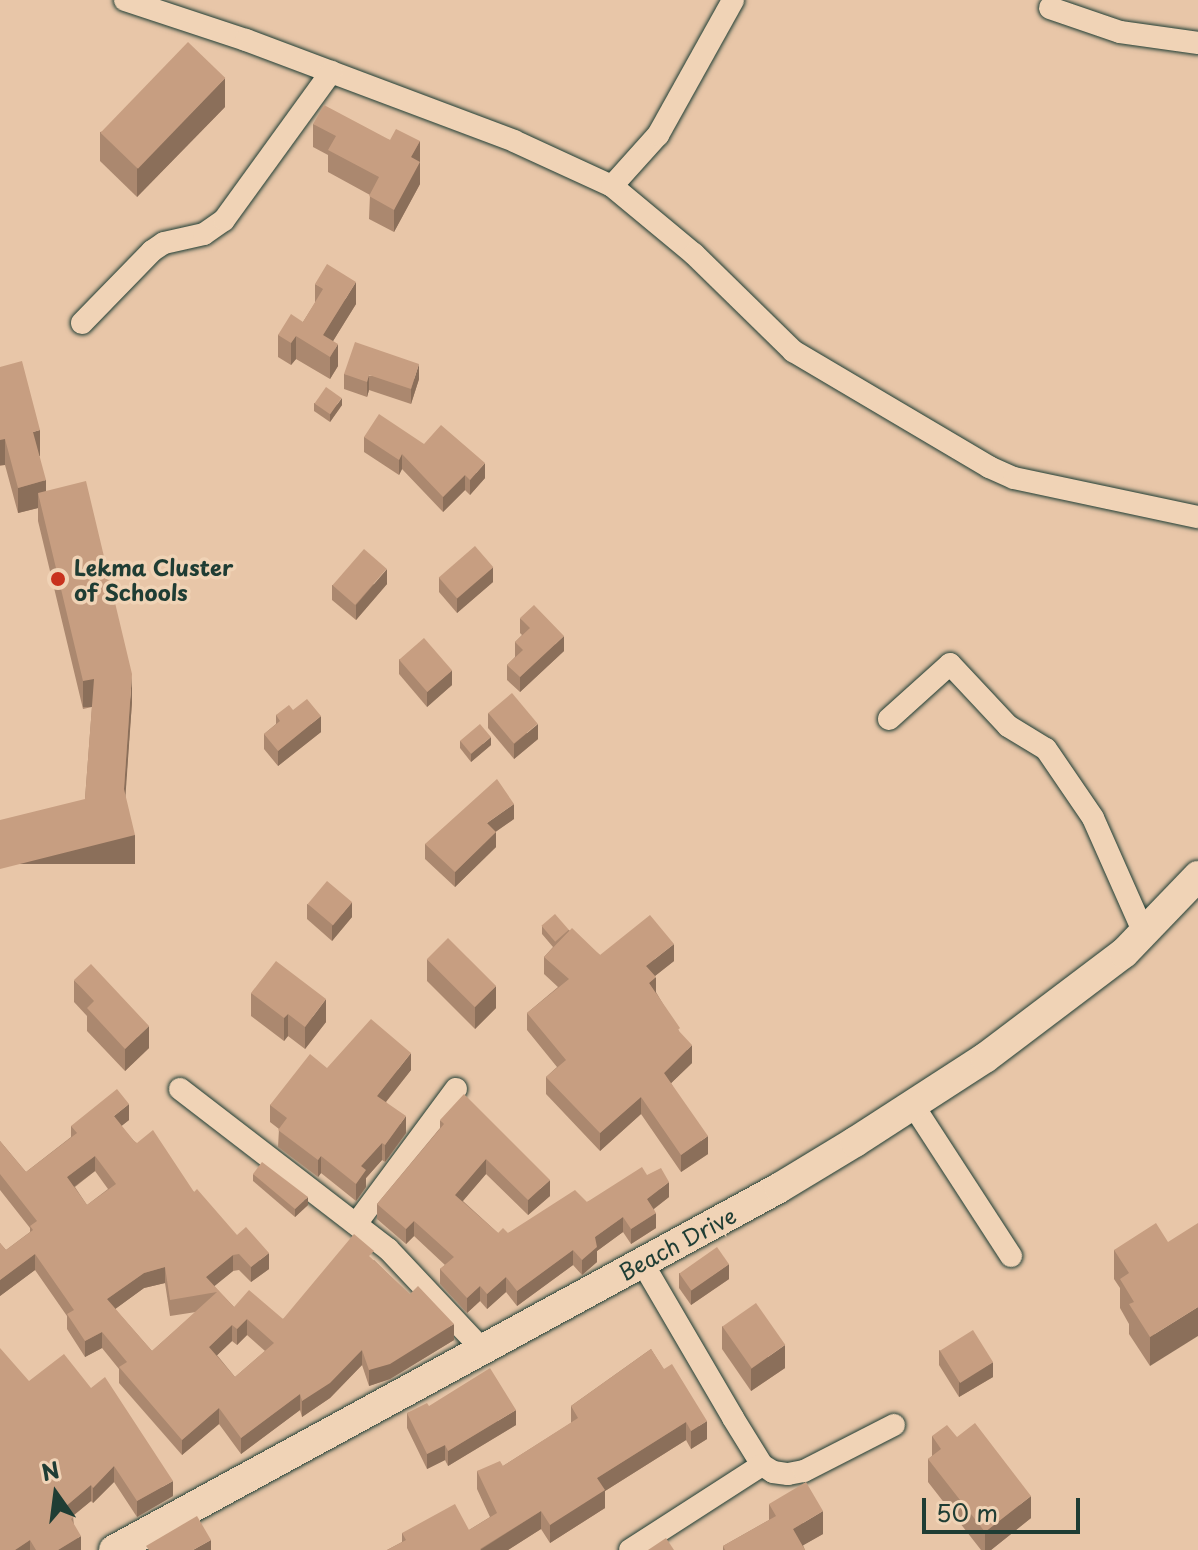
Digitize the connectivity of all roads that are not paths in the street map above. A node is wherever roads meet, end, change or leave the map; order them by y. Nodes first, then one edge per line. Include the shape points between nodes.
1 (125, 0) edge
2 (733, 0) edge
3 (1050, 8) dead end
4 (1198, 43) edge
5 (331, 72) junction
6 (612, 186) junction
7 (82, 323) dead end
8 (1198, 517) edge
9 (889, 719) dead end
10 (1198, 876) edge
11 (1144, 933) junction
12 (180, 1089) dead end
13 (456, 1089) dead end
14 (913, 1105) junction
15 (356, 1224) junction
16 (1011, 1256) dead end
17 (642, 1262) junction
18 (483, 1350) junction
19 (894, 1425) dead end
20 (762, 1465) junction
21 (129, 1546) edge
22 (630, 1550) edge

1 - 5 street
2 - 6 street via 658,135
3 - 4 street via 1120,32
5 - 6 street via 514,141
5 - 7 street via 224,220 204,234 152,251
6 - 8 street via 694,254 793,351 989,467 1014,478
9 - 11 street via 950,664 1008,726 1046,749 1093,818
10 - 11 street, Beach Drive
11 - 14 street, Beach Drive via 985,1058
12 - 15 street
13 - 15 street
14 - 16 street
14 - 17 street, Beach Drive via 779,1188
15 - 18 street via 388,1249
17 - 18 street, Beach Drive
17 - 20 street
18 - 21 street, Beach Drive
19 - 20 street via 804,1471 773,1472
20 - 22 street

